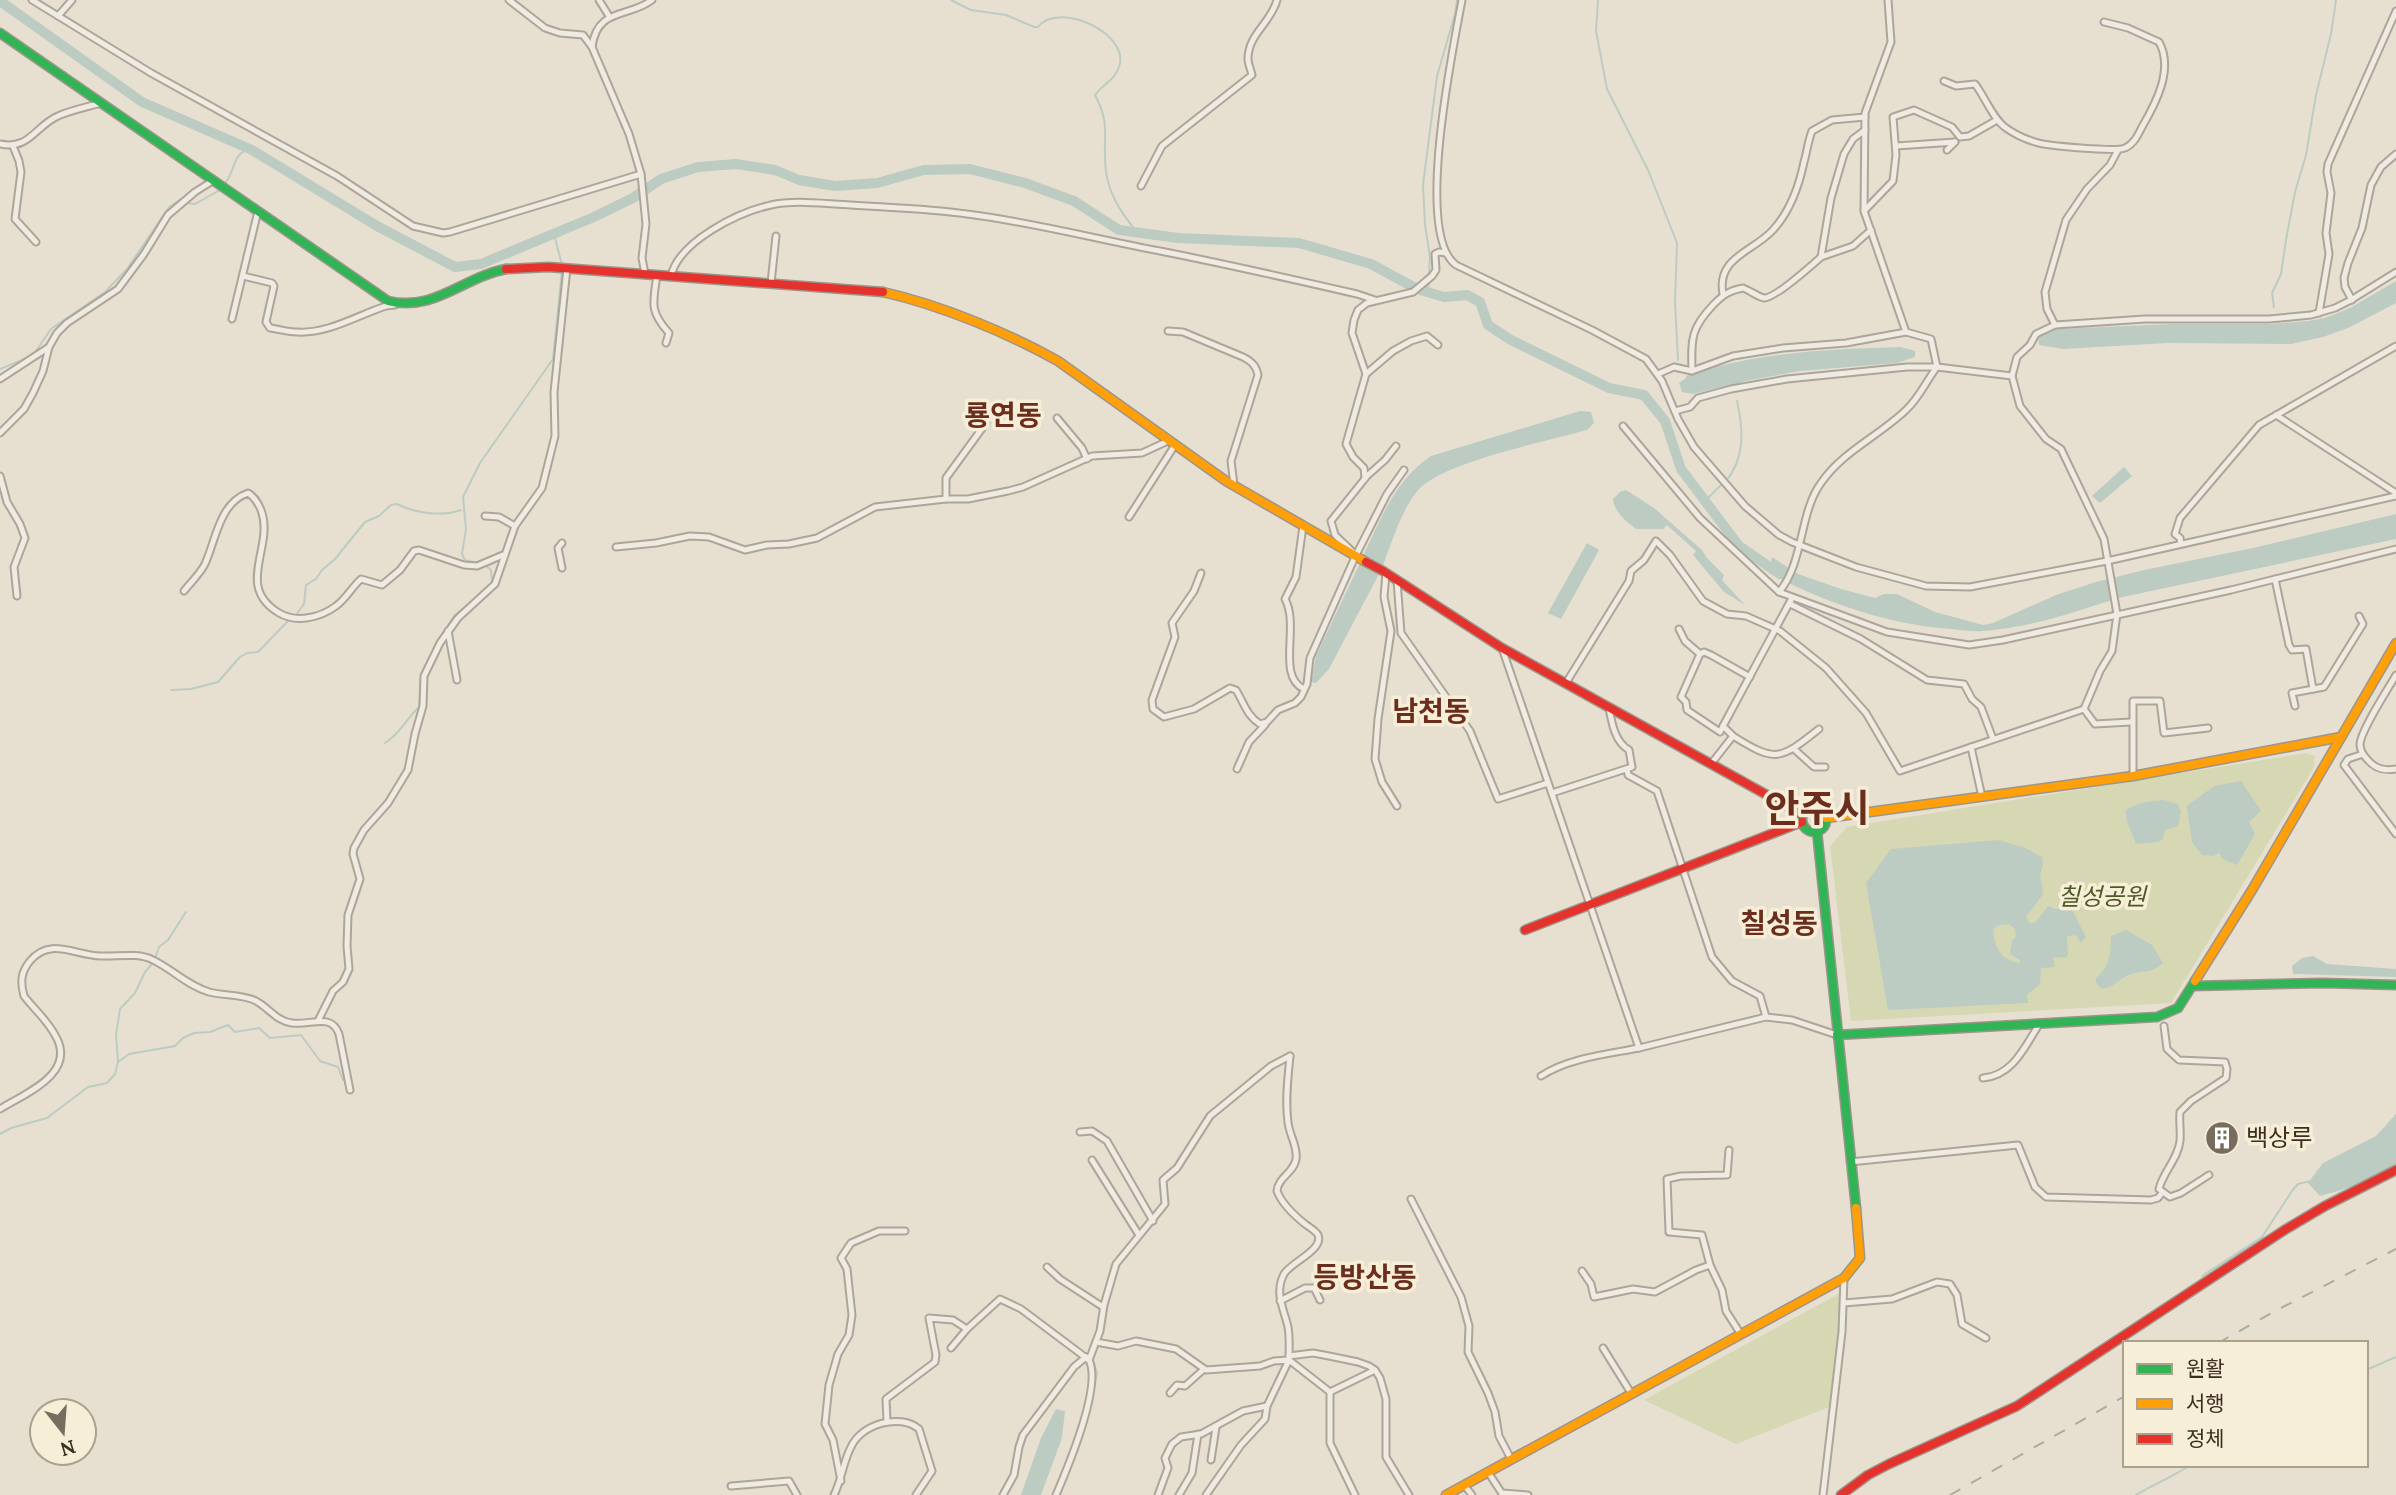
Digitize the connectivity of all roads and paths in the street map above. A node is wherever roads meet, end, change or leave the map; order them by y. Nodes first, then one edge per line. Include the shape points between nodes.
1 (32, 0) edge
2 (72, 0) edge
3 (509, 0) edge
4 (599, 0) edge
5 (652, 0) edge
6 (1277, 0) edge
7 (1462, 0) edge
8 (1888, 0) edge
9 (2396, 11) edge
10 (58, 16) junction
11 (610, 16) junction
12 (2105, 22) dead end
13 (0, 33) edge
14 (593, 47) junction
15 (1944, 81) dead end
16 (101, 103) junction
17 (1865, 117) junction
18 (1997, 120) junction
19 (1865, 130) junction
20 (1960, 137) junction
21 (1955, 142) junction
22 (0, 144) edge
23 (13, 146) junction
24 (1896, 146) junction
25 (1947, 150) dead end
26 (2118, 150) junction
27 (2396, 154) edge
28 (641, 176) junction
29 (214, 180) junction
30 (1141, 186) dead end
31 (258, 211) junction
32 (1864, 211) junction
33 (1871, 230) junction
34 (776, 236) dead end
35 (36, 242) dead end
36 (1446, 253) junction
37 (1821, 257) junction
38 (563, 268) junction
39 (2396, 272) edge
40 (645, 274) junction
41 (657, 275) junction
42 (243, 276) junction
43 (671, 276) junction
44 (771, 283) junction
45 (1723, 295) junction
46 (1376, 300) junction
47 (2352, 300) junction
48 (398, 305) junction
49 (2319, 313) junction
50 (232, 319) dead end
51 (2054, 325) junction
52 (1168, 331) dead end
53 (1906, 332) junction
54 (666, 344) dead end
55 (1438, 345) dead end
56 (2396, 346) edge
57 (49, 347) junction
58 (1937, 367) junction
59 (1692, 371) junction
60 (1367, 374) junction
61 (1658, 374) junction
62 (2012, 376) junction
63 (0, 379) edge
64 (1675, 411) junction
65 (2276, 415) junction
66 (1057, 418) dead end
67 (986, 423) dead end
68 (1623, 426) dead end
69 (0, 433) edge
70 (1171, 443) junction
71 (1396, 446) dead end
72 (1087, 458) junction
73 (1404, 470) dead end
74 (0, 476) edge
75 (1365, 478) junction
76 (1234, 485) junction
77 (2396, 494) edge
78 (946, 499) junction
79 (485, 516) dead end
80 (1129, 517) dead end
81 (515, 526) junction
82 (1303, 526) junction
83 (562, 542) dead end
84 (2181, 544) junction
85 (615, 547) dead end
86 (1800, 547) junction
87 (2396, 549) edge
88 (503, 555) junction
89 (1357, 557) junction
90 (2108, 564) junction
91 (562, 568) dead end
92 (1384, 572) junction
93 (1201, 573) dead end
94 (2275, 579) junction
95 (1397, 580) junction
96 (1780, 590) junction
97 (184, 591) dead end
98 (17, 596) dead end
99 (1791, 601) junction
100 (2117, 612) junction
101 (2359, 616) dead end
102 (1679, 629) dead end
103 (1777, 629) junction
104 (1391, 631) junction
105 (447, 632) junction
106 (1401, 633) junction
107 (2396, 643) edge
108 (1502, 648) junction
109 (1700, 654) junction
110 (2396, 675) edge
111 (1750, 677) junction
112 (457, 680) dead end
113 (1566, 683) junction
114 (1304, 689) junction
115 (2313, 689) junction
116 (1609, 706) junction
117 (2295, 706) dead end
118 (2084, 709) junction
119 (1267, 722) junction
120 (2131, 722) junction
121 (1723, 726) junction
122 (2208, 728) dead end
123 (1819, 729) dead end
124 (1733, 736) junction
125 (2341, 737) junction
126 (1993, 739) junction
127 (1971, 747) junction
128 (1794, 749) junction
129 (2362, 754) junction
130 (1711, 764) junction
131 (1825, 767) dead end
132 (1237, 769) dead end
133 (1627, 769) junction
134 (2396, 769) edge
135 (2133, 776) junction
136 (1548, 783) junction
137 (1552, 793) junction
138 (1982, 797) junction
139 (1396, 806) dead end
140 (1826, 818) junction
141 (1803, 819) junction
142 (1817, 831) junction
143 (2396, 834) edge
144 (1682, 867) junction
145 (1590, 905) junction
146 (1525, 930) dead end
147 (2396, 985) edge
148 (2193, 986) junction
149 (1766, 1017) junction
150 (318, 1021) junction
151 (2040, 1023) junction
152 (2164, 1026) dead end
153 (1837, 1035) junction
154 (1639, 1048) junction
155 (1541, 1076) dead end
156 (1983, 1078) dead end
157 (350, 1090) dead end
158 (0, 1109) edge
159 (1080, 1132) dead end
160 (1729, 1150) dead end
161 (1092, 1160) dead end
162 (1850, 1162) junction
163 (2396, 1170) edge
164 (2209, 1175) dead end
165 (2162, 1193) junction
166 (1411, 1199) dead end
167 (1153, 1221) junction
168 (905, 1231) dead end
169 (1139, 1235) junction
170 (1710, 1265) junction
171 (1047, 1267) dead end
172 (1582, 1271) dead end
173 (1844, 1278) junction
174 (1320, 1300) dead end
175 (1280, 1301) junction
176 (1844, 1303) junction
177 (1103, 1307) junction
178 (967, 1329) junction
179 (1740, 1333) junction
180 (1986, 1338) dead end
181 (1097, 1342) junction
182 (951, 1348) dead end
183 (1603, 1348) dead end
184 (1087, 1358) junction
185 (1289, 1358) junction
186 (1204, 1369) junction
187 (1375, 1370) junction
188 (1330, 1392) junction
189 (1631, 1393) junction
190 (1170, 1394) dead end
191 (1267, 1406) junction
192 (887, 1422) junction
193 (1216, 1427) junction
194 (1198, 1434) junction
195 (1511, 1459) junction
196 (1211, 1460) dead end
197 (1488, 1472) junction
198 (841, 1481) junction
199 (1464, 1485) junction
200 (730, 1486) dead end
201 (1503, 1494) edge
202 (797, 1495) edge
203 (834, 1495) edge
204 (916, 1495) edge
205 (1003, 1495) edge
206 (1056, 1495) edge
207 (1158, 1495) edge
208 (1179, 1495) edge
209 (1206, 1495) edge
210 (1355, 1495) edge
211 (1409, 1495) edge
212 (1446, 1495) edge
213 (1472, 1495) edge
214 (1528, 1495) edge
215 (1823, 1495) edge
216 (1841, 1495) edge

1 - 10 street
2 - 10 street
3 - 14 street via 545,28 583,35
4 - 11 street
5 - 11 street
6 - 30 street via 1251,42 1248,59 1252,75 1162,146
7 - 36 street via 1437,177 1439,230
8 - 17 street via 1891,42
9 - 49 street via 2328,164 2329,254
10 - 28 street via 151,74 321,166 419,229 450,232
11 - 14 street via 596,34
12 - 26 street via 2159,42 2164,53 2158,96 2132,144
13 - 16 main road
14 - 28 street
15 - 18 street via 1956,86 1975,84
16 - 23 street via 59,116
16 - 29 main road
17 - 19 street
17 - 45 street via 1832,120 1812,131 1798,188 1772,232 1727,266
18 - 20 street
18 - 26 street via 2037,143
19 - 32 street
19 - 37 street via 1844,154
20 - 21 street
20 - 24 street via 1952,127 1914,110 1893,117
21 - 24 street
21 - 25 street
22 - 23 street
23 - 35 street via 21,172 15,219
24 - 32 street via 1893,181
26 - 51 street via 2066,220 2045,292
27 - 47 street via 2381,167 2371,186 2344,278
28 - 40 street
29 - 31 main road
29 - 57 street via 176,207 118,289 67,323
31 - 42 street
31 - 48 main road
32 - 33 street
33 - 37 street via 1853,246
33 - 53 street
34 - 44 street
36 - 46 street via 1435,254 1436,270 1412,292
36 - 61 street via 1456,265 1624,346 1646,359
37 - 45 street via 1769,297 1743,288
38 - 40 main road
38 - 48 main road via 530,266 499,271 429,301
38 - 81 street via 552,454 542,488
39 - 47 street
40 - 41 main road
41 - 43 main road
41 - 54 street via 653,302 657,319 669,333
42 - 48 street via 274,286 267,322 270,328 311,332
42 - 50 street
43 - 44 main road
43 - 46 street via 680,256 706,233 771,205 799,203 909,208 1011,220
44 - 70 main road via 883,292 920,301 1048,354
45 - 59 street via 1699,318 1691,344
46 - 60 street via 1361,306 1352,329
47 - 49 street
49 - 51 street via 2269,319
51 - 62 street via 2036,334 2017,357
52 - 76 street via 1183,332 1242,357 1257,369 1231,461
53 - 58 street via 1931,339
53 - 59 street via 1733,356
55 - 60 street via 1427,336 1411,341
56 - 65 street
57 - 63 street
57 - 69 street via 24,409
58 - 62 street
58 - 64 street via 1787,379 1698,398 1690,407
58 - 86 street via 1904,412 1829,472 1812,501
59 - 61 street via 1674,367
60 - 75 street via 1346,444 1364,468
61 - 64 street
62 - 90 street via 2020,405 2046,439 2061,449 2104,539
64 - 86 street via 1694,447 1745,506
65 - 77 street
65 - 84 street via 2259,425 2180,518 2175,534
66 - 72 street
67 - 78 street via 946,478
68 - 96 street via 1700,518
70 - 72 street via 1142,453
70 - 76 main road
70 - 80 street
71 - 75 street
72 - 78 street via 1023,487
73 - 89 street via 1387,494
74 - 98 street via 25,538 14,567
75 - 89 street via 1331,521 1335,535
76 - 82 main road
77 - 84 street
78 - 85 street via 876,507 817,538 780,545 745,550 709,537 690,536
79 - 81 street
81 - 88 street
82 - 89 main road
82 - 114 street via 1296,576 1285,599 1292,633 1289,671 1296,685
83 - 91 street via 558,548
84 - 90 street
86 - 90 street via 1926,586 1970,587
86 - 96 street
87 - 94 street
88 - 97 street via 477,566 414,551 382,585 361,579 335,606 318,615 283,615 260,594 257,561 265,530 259,505 248,493 223,515 206,562
88 - 105 street via 495,584
89 - 92 main road
89 - 114 street via 1310,658
90 - 100 street
92 - 95 main road
92 - 104 street
93 - 119 street via 1172,623 1175,637 1152,700 1153,709 1164,717 1186,713 1230,688 1239,694 1255,721
94 - 100 street
94 - 115 street via 2288,645 2292,650 2306,649
95 - 106 street
95 - 108 main road
96 - 99 street
99 - 100 street via 1887,632 1969,645
99 - 103 street
99 - 126 street via 1927,680 1964,684 1981,707
100 - 118 street via 2112,651
101 - 115 street via 2363,624 2324,687
102 - 109 street
103 - 111 street
103 - 113 street via 1746,616 1727,614 1703,601 1656,541 1631,571
103 - 127 street via 1826,668 1866,713 1900,771
104 - 106 street
104 - 139 street via 1375,759
105 - 112 street
105 - 150 street via 424,676 423,706 408,771 354,848 360,879 348,915 349,969
106 - 136 street via 1470,731 1498,799
107 - 125 main road
108 - 113 main road
108 - 136 street
109 - 111 street via 1711,655
109 - 121 street via 1681,697 1687,710 1720,732
110 - 129 street via 2362,737
111 - 121 street
113 - 116 main road
114 - 119 street via 1298,701 1278,710
115 - 117 street via 2292,693
116 - 130 main road
116 - 133 street via 1612,726 1629,750 1632,767
118 - 120 street via 2095,724
118 - 126 street
119 - 132 street via 1249,742
120 - 122 street via 2133,701 2160,701 2164,733
120 - 135 street
121 - 124 street
123 - 128 street
124 - 128 street via 1768,755
124 - 130 street
125 - 135 main road
125 - 148 main road
126 - 127 street
127 - 138 street
128 - 131 street via 1814,766
129 - 134 street via 2376,768
129 - 143 street via 2347,759 2344,765
130 - 141 main road
133 - 137 street
133 - 144 street via 1628,775 1657,792
135 - 138 main road
136 - 137 street
137 - 145 street
138 - 140 main road
140 - 141 main road via 1816,808 1809,809
140 - 142 main road
141 - 142 main road via 1809,831
141 - 144 main road
142 - 153 main road
144 - 145 main road
144 - 149 street via 1712,957 1732,981 1760,996
145 - 146 main road
145 - 154 street
147 - 148 main road
148 - 151 main road via 2178,1008 2163,1016
149 - 153 street
149 - 154 street
150 - 157 street via 337,1027
150 - 158 street via 284,1021 255,1001 206,991 144,956 45,949 23,971 22,989 57,1037 61,1062 50,1077
151 - 153 main road
151 - 156 street via 2004,1072
152 - 165 street via 2167,1049 2179,1059 2225,1062 2227,1069 2226,1078 2180,1112 2180,1142 2162,1177
153 - 162 main road
154 - 155 street via 1551,1069
159 - 167 street via 1091,1131 1107,1141
160 - 170 street via 1727,1175 1667,1179 1669,1232 1702,1234
161 - 169 street
162 - 165 street via 2018,1145 2035,1187 2046,1197 2151,1200
162 - 173 main road via 1860,1258
163 - 216 main road via 2292,1226 2018,1406 1889,1464
164 - 165 street via 2170,1197
166 - 195 street via 1461,1297 1469,1326 1468,1352
167 - 169 street
167 - 175 street via 1165,1204 1163,1180 1177,1168 1206,1120 1271,1066 1290,1056 1287,1110 1296,1162 1277,1191 1318,1241 1285,1272
168 - 198 street via 879,1231 851,1243 841,1258 847,1269 852,1315 829,1385 825,1424
169 - 177 street via 1116,1264
170 - 172 street via 1655,1292 1633,1289 1594,1297
170 - 179 street via 1726,1311
171 - 177 street
173 - 176 street
173 - 179 main road
174 - 175 street via 1308,1286
175 - 185 street via 1288,1325
176 - 180 street via 1892,1299 1937,1282 1950,1284 1957,1295 1962,1324
176 - 215 street
177 - 181 street
178 - 182 street
178 - 184 street via 1000,1298
178 - 192 street via 953,1320 929,1318 935,1362 886,1399
179 - 189 main road
181 - 184 street
181 - 186 street via 1118,1346 1136,1340 1177,1349
183 - 189 street
184 - 205 street via 1074,1367 1023,1436 1014,1475
184 - 206 street via 1094,1373 1091,1397
185 - 186 street via 1259,1366
185 - 187 street via 1313,1353
185 - 188 street
185 - 191 street
186 - 190 street
187 - 188 street
187 - 211 street via 1386,1399 1385,1457
188 - 210 street via 1330,1443
189 - 195 main road
191 - 193 street via 1243,1411
191 - 209 street via 1265,1419
192 - 198 street via 854,1440
192 - 204 street via 909,1422 921,1434 932,1471
193 - 194 street
193 - 196 street
194 - 207 street via 1172,1444
194 - 208 street via 1192,1473
195 - 197 main road
197 - 199 main road
197 - 201 street
198 - 203 street
199 - 212 main road
199 - 213 street
200 - 202 street via 789,1481
201 - 214 street

